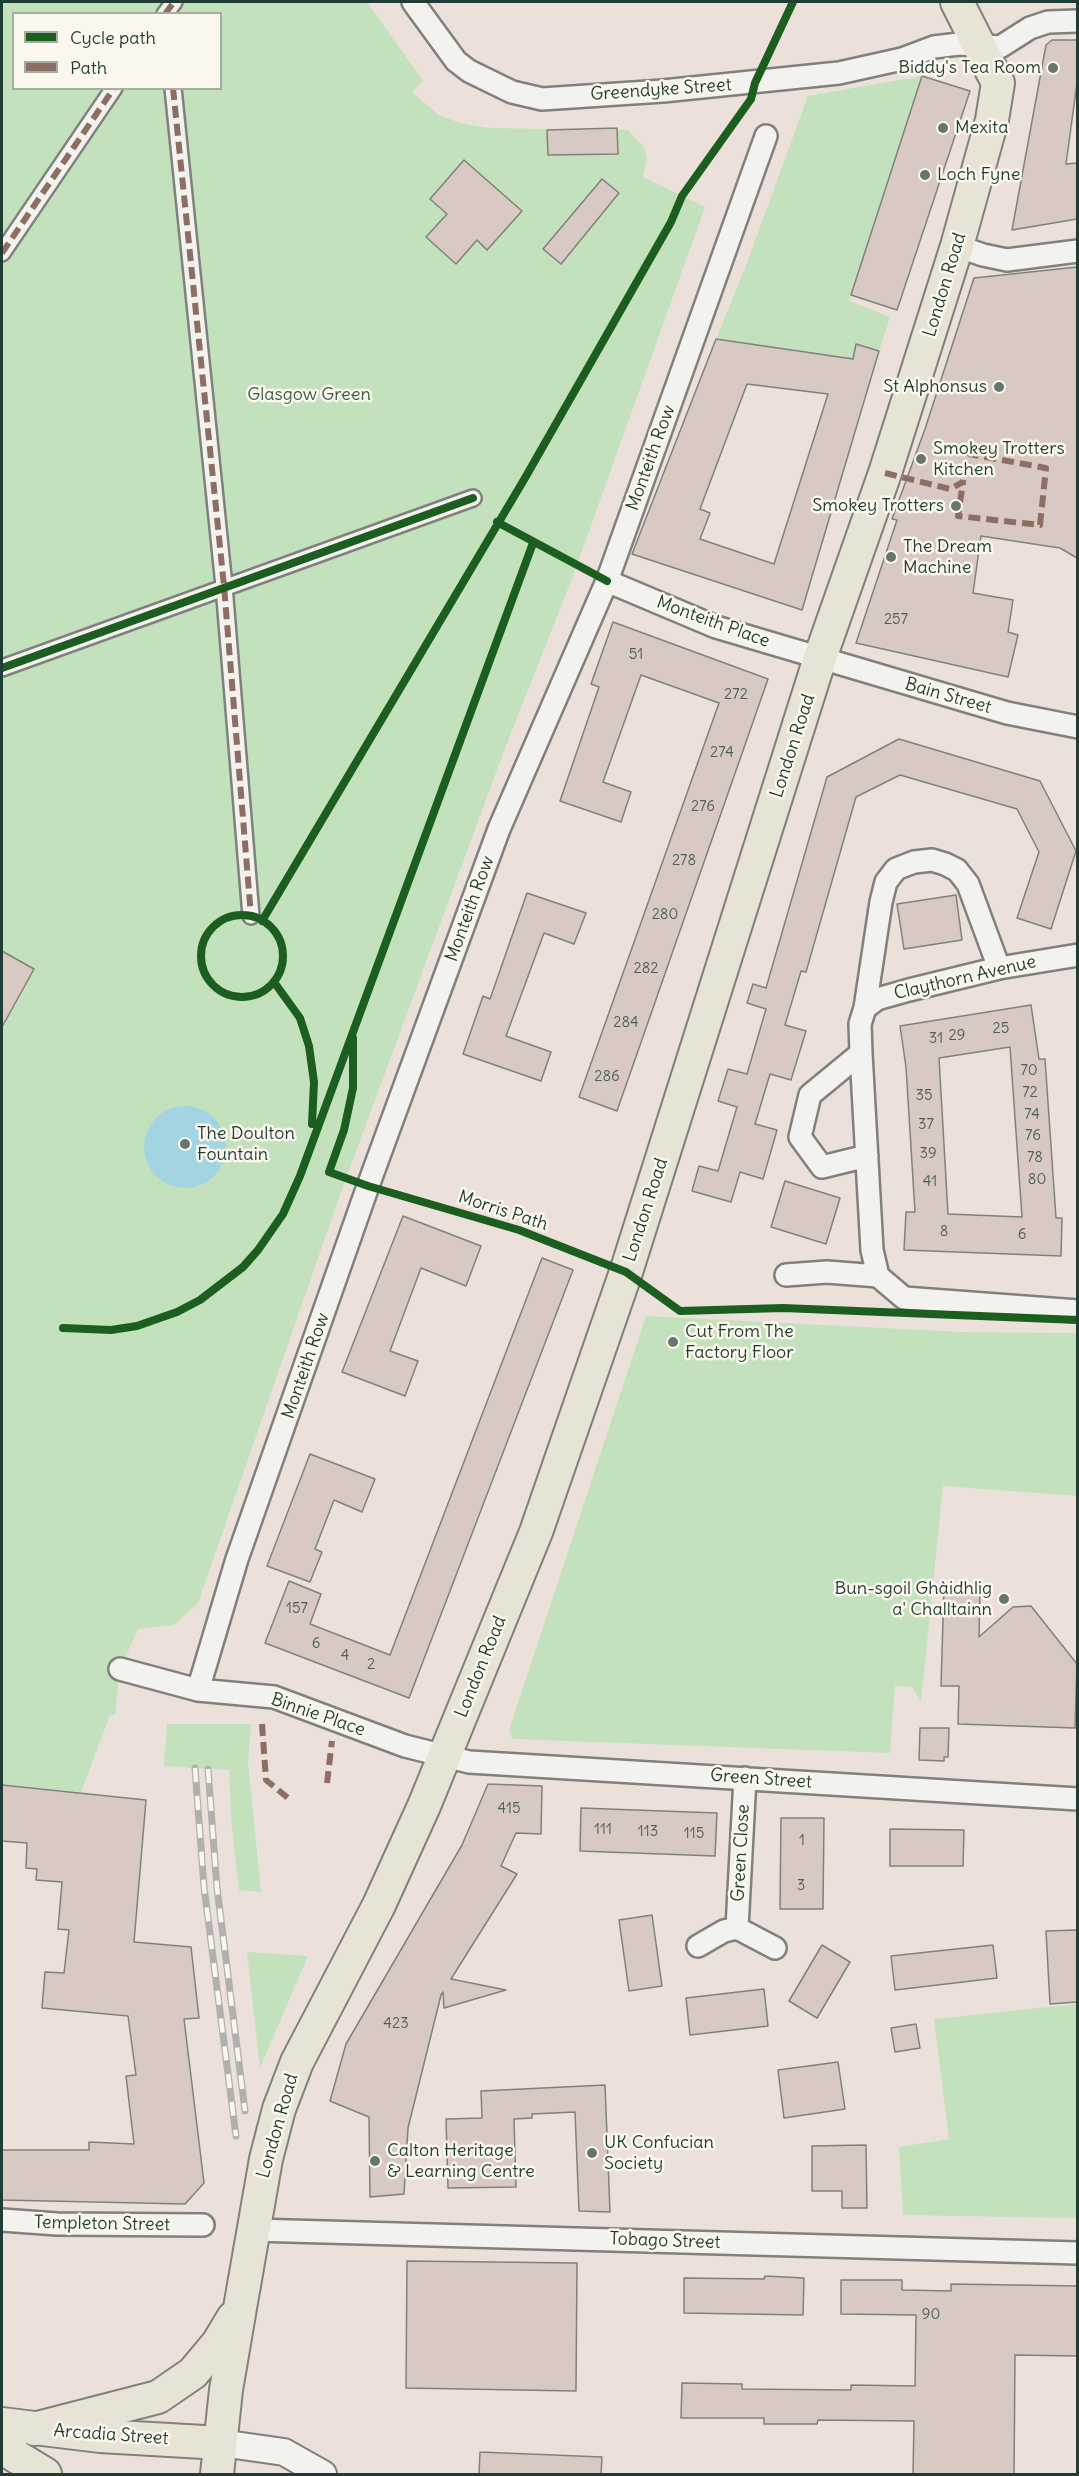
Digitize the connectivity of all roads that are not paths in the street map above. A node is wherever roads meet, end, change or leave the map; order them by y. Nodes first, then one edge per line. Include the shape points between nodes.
1 (413, 2) edge
2 (957, 2) edge
3 (1077, 21) edge
4 (980, 47) junction
5 (113, 90) edge
6 (173, 90) edge
7 (766, 136) dead end
8 (957, 246) junction
9 (1077, 251) edge
10 (2, 253) edge
11 (473, 498) dead end
12 (607, 581) junction
13 (224, 586) junction
14 (820, 658) junction
15 (2, 668) edge
16 (1077, 727) edge
17 (251, 916) dead end
18 (1077, 955) edge
19 (999, 968) junction
20 (865, 1008) junction
21 (861, 1053) junction
22 (867, 1155) junction
23 (786, 1275) dead end
24 (878, 1276) junction
25 (1077, 1311) edge
26 (120, 1669) dead end
27 (198, 1690) junction
28 (445, 1757) junction
29 (745, 1778) junction
30 (1077, 1799) edge
31 (737, 1928) junction
32 (698, 1946) dead end
33 (775, 1948) dead end
34 (2, 2220) edge
35 (203, 2225) dead end
36 (253, 2230) junction
37 (1077, 2253) edge
38 (240, 2308) junction
39 (2, 2424) edge
40 (34, 2429) junction
41 (220, 2443) junction
42 (2, 2448) edge
43 (45, 2475) edge
44 (217, 2475) edge
45 (323, 2475) edge

1 - 4 street, Greendyke Street via 456,61 494,85 535,98 755,83 839,73 902,59 934,47
2 - 4 main road, London Road
3 - 4 street, Greendyke Street via 1048,22 1000,47
4 - 8 main road, London Road via 998,83 996,107
5 - 10 street
6 - 13 street
7 - 12 street, Monteith Row
8 - 9 street via 1007,260
8 - 14 main road, London Road via 885,473
11 - 13 street
12 - 14 street, Monteith Place via 716,627
12 - 27 street, Monteith Row via 499,830 237,1559
13 - 15 street
13 - 17 street
14 - 16 street, Bain Street via 1007,713
14 - 28 main road, London Road via 626,1272 536,1532
18 - 19 street, Claythorn Avenue
19 - 20 street, Claythorn Avenue via 886,996
19 - 20 street via 968,884 957,870 932,860 914,862 896,869 886,882
20 - 21 street via 860,1024
21 - 22 street
21 - 22 street via 810,1095 800,1137 822,1167
22 - 24 street via 872,1250
23 - 24 street via 827,1272
24 - 25 street via 904,1298
26 - 27 street, Binnie Place
27 - 28 street, Binnie Place via 274,1697
28 - 29 street, Green Street via 487,1764
28 - 36 main road, London Road via 393,1875 288,2084 266,2159
29 - 30 street, Green Street
29 - 31 street, Green Close
31 - 32 street, Green Close
31 - 33 street, Green Close
34 - 35 street, Templeton Street
36 - 37 street, Tobago Street
36 - 38 main road, London Road
38 - 40 main road via 204,2360 171,2390 144,2402
38 - 41 main road, London Road
39 - 40 main road, Arcadia Street
40 - 41 main road, Arcadia Street
41 - 44 main road, London Road
41 - 45 street via 284,2452
42 - 43 main road

